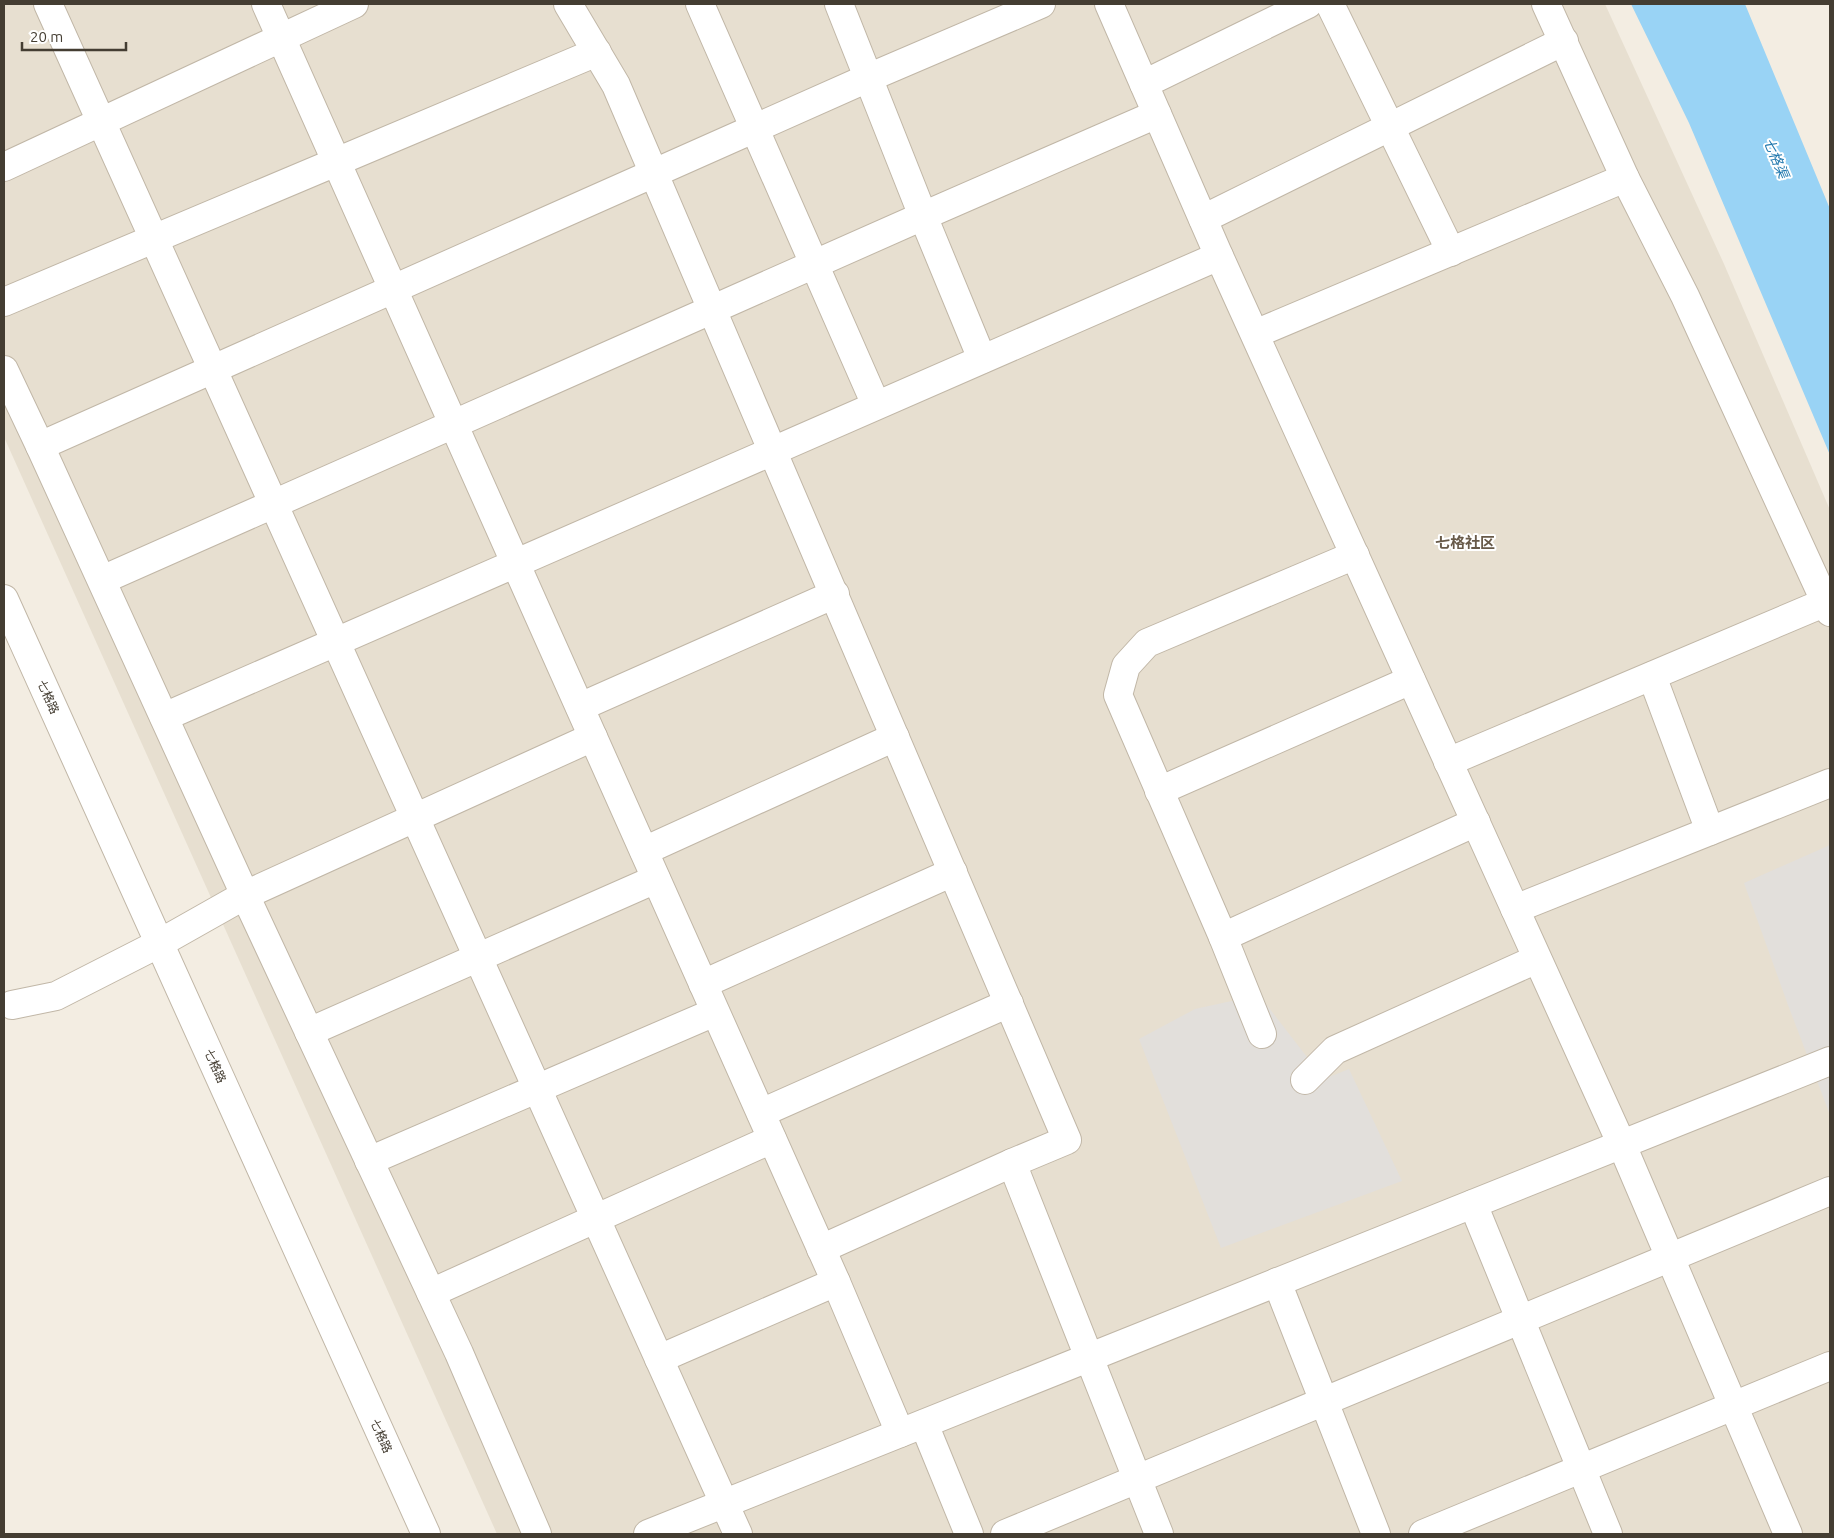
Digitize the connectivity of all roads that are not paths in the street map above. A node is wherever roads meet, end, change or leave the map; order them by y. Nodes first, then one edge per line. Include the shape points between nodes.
1 (48, 4) edge
2 (266, 4) edge
3 (354, 4) edge
4 (568, 4) edge
5 (700, 4) edge
6 (839, 4) edge
7 (1040, 4) edge
8 (1109, 4) edge
9 (1308, 4) edge
10 (1330, 4) edge
11 (1546, 4) edge
12 (281, 38) junction
13 (1564, 41) junction
14 (597, 52) junction
15 (868, 78) junction
16 (1144, 84) junction
17 (1157, 114) junction
18 (101, 122) junction
19 (1389, 127) junction
20 (755, 128) junction
21 (336, 162) junction
22 (4, 167) edge
23 (654, 173) junction
24 (1625, 178) junction
25 (923, 216) junction
26 (1203, 219) junction
27 (154, 239) junction
28 (1451, 252) junction
29 (1219, 256) junction
30 (814, 264) junction
31 (393, 289) junction
32 (4, 302) edge
33 (713, 309) junction
34 (1255, 334) junction
35 (982, 359) junction
36 (212, 369) junction
37 (4, 370) edge
38 (876, 405) junction
39 (454, 424) junction
40 (40, 446) junction
41 (774, 450) junction
42 (274, 504) junction
43 (1355, 555) junction
44 (515, 563) junction
45 (102, 580) junction
46 (835, 594) junction
47 (4, 599) edge
48 (1828, 607) edge
49 (336, 642) junction
50 (1652, 676) junction
51 (1411, 680) junction
52 (580, 707) junction
53 (164, 717) junction
54 (593, 737) junction
55 (896, 737) junction
56 (1448, 762) junction
57 (1830, 783) edge
58 (1159, 791) junction
59 (415, 818) junction
60 (1476, 822) junction
61 (1710, 830) junction
62 (644, 851) junction
63 (953, 872) junction
64 (656, 878) junction
65 (245, 895) junction
66 (1515, 909) junction
67 (1223, 937) junction
68 (160, 943) junction
69 (478, 958) junction
70 (1537, 959) junction
71 (703, 984) junction
72 (1009, 1003) junction
73 (12, 1005) dead end
74 (716, 1012) junction
75 (309, 1032) junction
76 (1262, 1034) dead end
77 (1830, 1061) edge
78 (1305, 1080) dead end
79 (538, 1089) junction
80 (761, 1113) junction
81 (772, 1139) junction
82 (1622, 1145) junction
83 (370, 1161) junction
84 (1012, 1163) junction
85 (1830, 1191) edge
86 (1473, 1204) junction
87 (596, 1218) junction
88 (821, 1249) junction
89 (1670, 1258) junction
90 (836, 1282) junction
91 (1277, 1282) junction
92 (431, 1293) junction
93 (1521, 1320) junction
94 (1089, 1358) junction
95 (659, 1359) junction
96 (1830, 1366) edge
97 (1324, 1402) junction
98 (1733, 1406) junction
99 (912, 1429) junction
100 (1581, 1469) junction
101 (1137, 1480) junction
102 (724, 1504) junction
103 (426, 1534) edge
104 (537, 1534) edge
105 (648, 1534) edge
106 (738, 1534) edge
107 (968, 1534) edge
108 (1005, 1534) edge
109 (1159, 1534) edge
110 (1376, 1534) edge
111 (1423, 1534) edge
112 (1608, 1534) edge
113 (1788, 1534) edge

1 - 18 street
2 - 12 street
3 - 12 street
4 - 14 street
5 - 20 street
6 - 15 street
7 - 15 street
8 - 16 street
9 - 16 street
10 - 19 street
11 - 13 street
12 - 18 street
12 - 21 street
13 - 19 street
13 - 24 street
14 - 21 street
14 - 23 street via 616,85
15 - 20 street
15 - 25 street
16 - 17 street
17 - 25 street
17 - 26 street
18 - 22 street
18 - 27 street
19 - 26 street
19 - 28 street
20 - 23 street
20 - 30 street
21 - 27 street
21 - 31 street
23 - 31 street
23 - 33 street
24 - 28 street
24 - 48 street via 1685,296
25 - 30 street
25 - 35 street
26 - 29 street
27 - 32 street
27 - 36 street
28 - 34 street
29 - 34 street
29 - 35 street
30 - 33 street
30 - 38 street
31 - 36 street
31 - 39 street
33 - 39 street
33 - 41 street
34 - 43 street
35 - 38 street
36 - 40 street
36 - 42 street
37 - 40 street
38 - 41 street
39 - 42 street
39 - 44 street
40 - 45 street
41 - 44 street
41 - 46 street
42 - 45 street
42 - 49 street
43 - 51 street
43 - 58 street via 1147,643 1126,666 1118,695
44 - 49 street
44 - 52 street
45 - 53 street
46 - 52 street
46 - 55 street
47 - 68 street, 七格路
48 - 50 street
49 - 53 street
49 - 59 street
50 - 56 street
50 - 61 street
51 - 56 street
51 - 58 street
52 - 54 street
53 - 65 street
54 - 59 street
54 - 62 street
55 - 62 street
55 - 63 street
56 - 60 street
57 - 61 street
58 - 67 street
59 - 65 street
59 - 69 street
60 - 66 street
60 - 67 street
61 - 66 street
62 - 64 street
63 - 71 street
63 - 72 street
64 - 69 street
64 - 71 street
65 - 68 street
65 - 75 street
66 - 70 street
67 - 76 street
68 - 73 street via 56,996
68 - 103 street, 七格路
69 - 75 street
69 - 79 street
70 - 78 street via 1335,1050
70 - 82 street
71 - 74 street
72 - 80 street
72 - 84 street via 1068,1140
74 - 79 street
74 - 80 street
75 - 83 street
77 - 82 street
79 - 83 street
79 - 87 street
80 - 81 street
81 - 87 street
81 - 88 street
82 - 86 street
82 - 89 street
83 - 92 street
84 - 88 street
84 - 94 street
85 - 89 street
86 - 91 street
86 - 93 street
87 - 92 street
87 - 95 street
88 - 90 street
89 - 93 street
89 - 98 street
90 - 95 street
90 - 99 street
91 - 94 street
91 - 97 street
92 - 104 street
93 - 97 street
93 - 100 street
94 - 99 street
94 - 101 street
95 - 102 street
96 - 98 street
97 - 101 street
97 - 110 street
98 - 100 street
98 - 113 street
99 - 102 street
99 - 107 street
100 - 111 street
100 - 112 street
101 - 108 street
101 - 109 street
102 - 105 street
102 - 106 street

